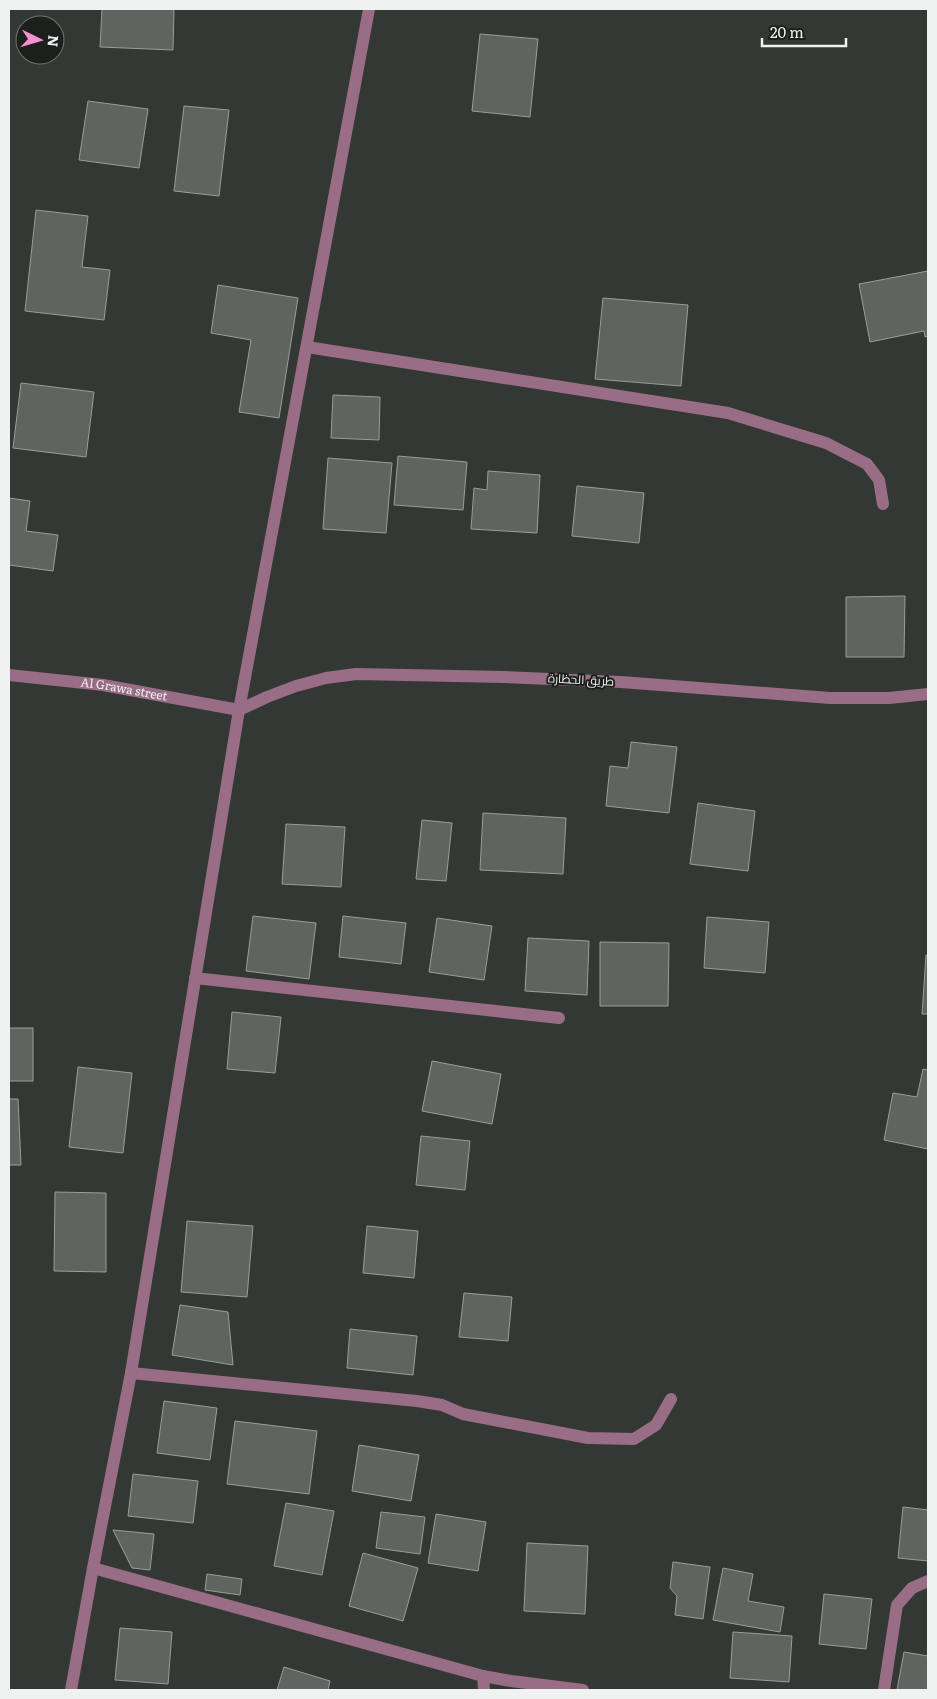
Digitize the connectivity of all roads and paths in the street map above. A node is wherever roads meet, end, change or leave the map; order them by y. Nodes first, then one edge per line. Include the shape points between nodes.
1 (368, 9) edge
2 (307, 347) junction
3 (883, 504) dead end
4 (9, 675) edge
5 (928, 694) edge
6 (239, 710) junction
7 (195, 978) junction
8 (559, 1018) dead end
9 (131, 1373) junction
10 (670, 1399) dead end
11 (93, 1568) junction
12 (928, 1581) edge
13 (483, 1676) junction
14 (71, 1690) edge
15 (484, 1690) edge
16 (583, 1690) edge
17 (884, 1690) edge

1 - 2 street
2 - 3 street via 728,413 826,442 867,464 879,480
2 - 6 street
4 - 6 street, Al Grawa street via 104,685
5 - 6 street, طريق الحظارة via 830,698 504,676 356,674 296,686
6 - 7 street
7 - 8 street
7 - 9 street
9 - 10 street via 417,1401 463,1414 588,1438 634,1439 656,1425
9 - 11 street
11 - 13 street
11 - 14 street
12 - 17 street via 912,1588 897,1605
13 - 15 street
13 - 16 street

